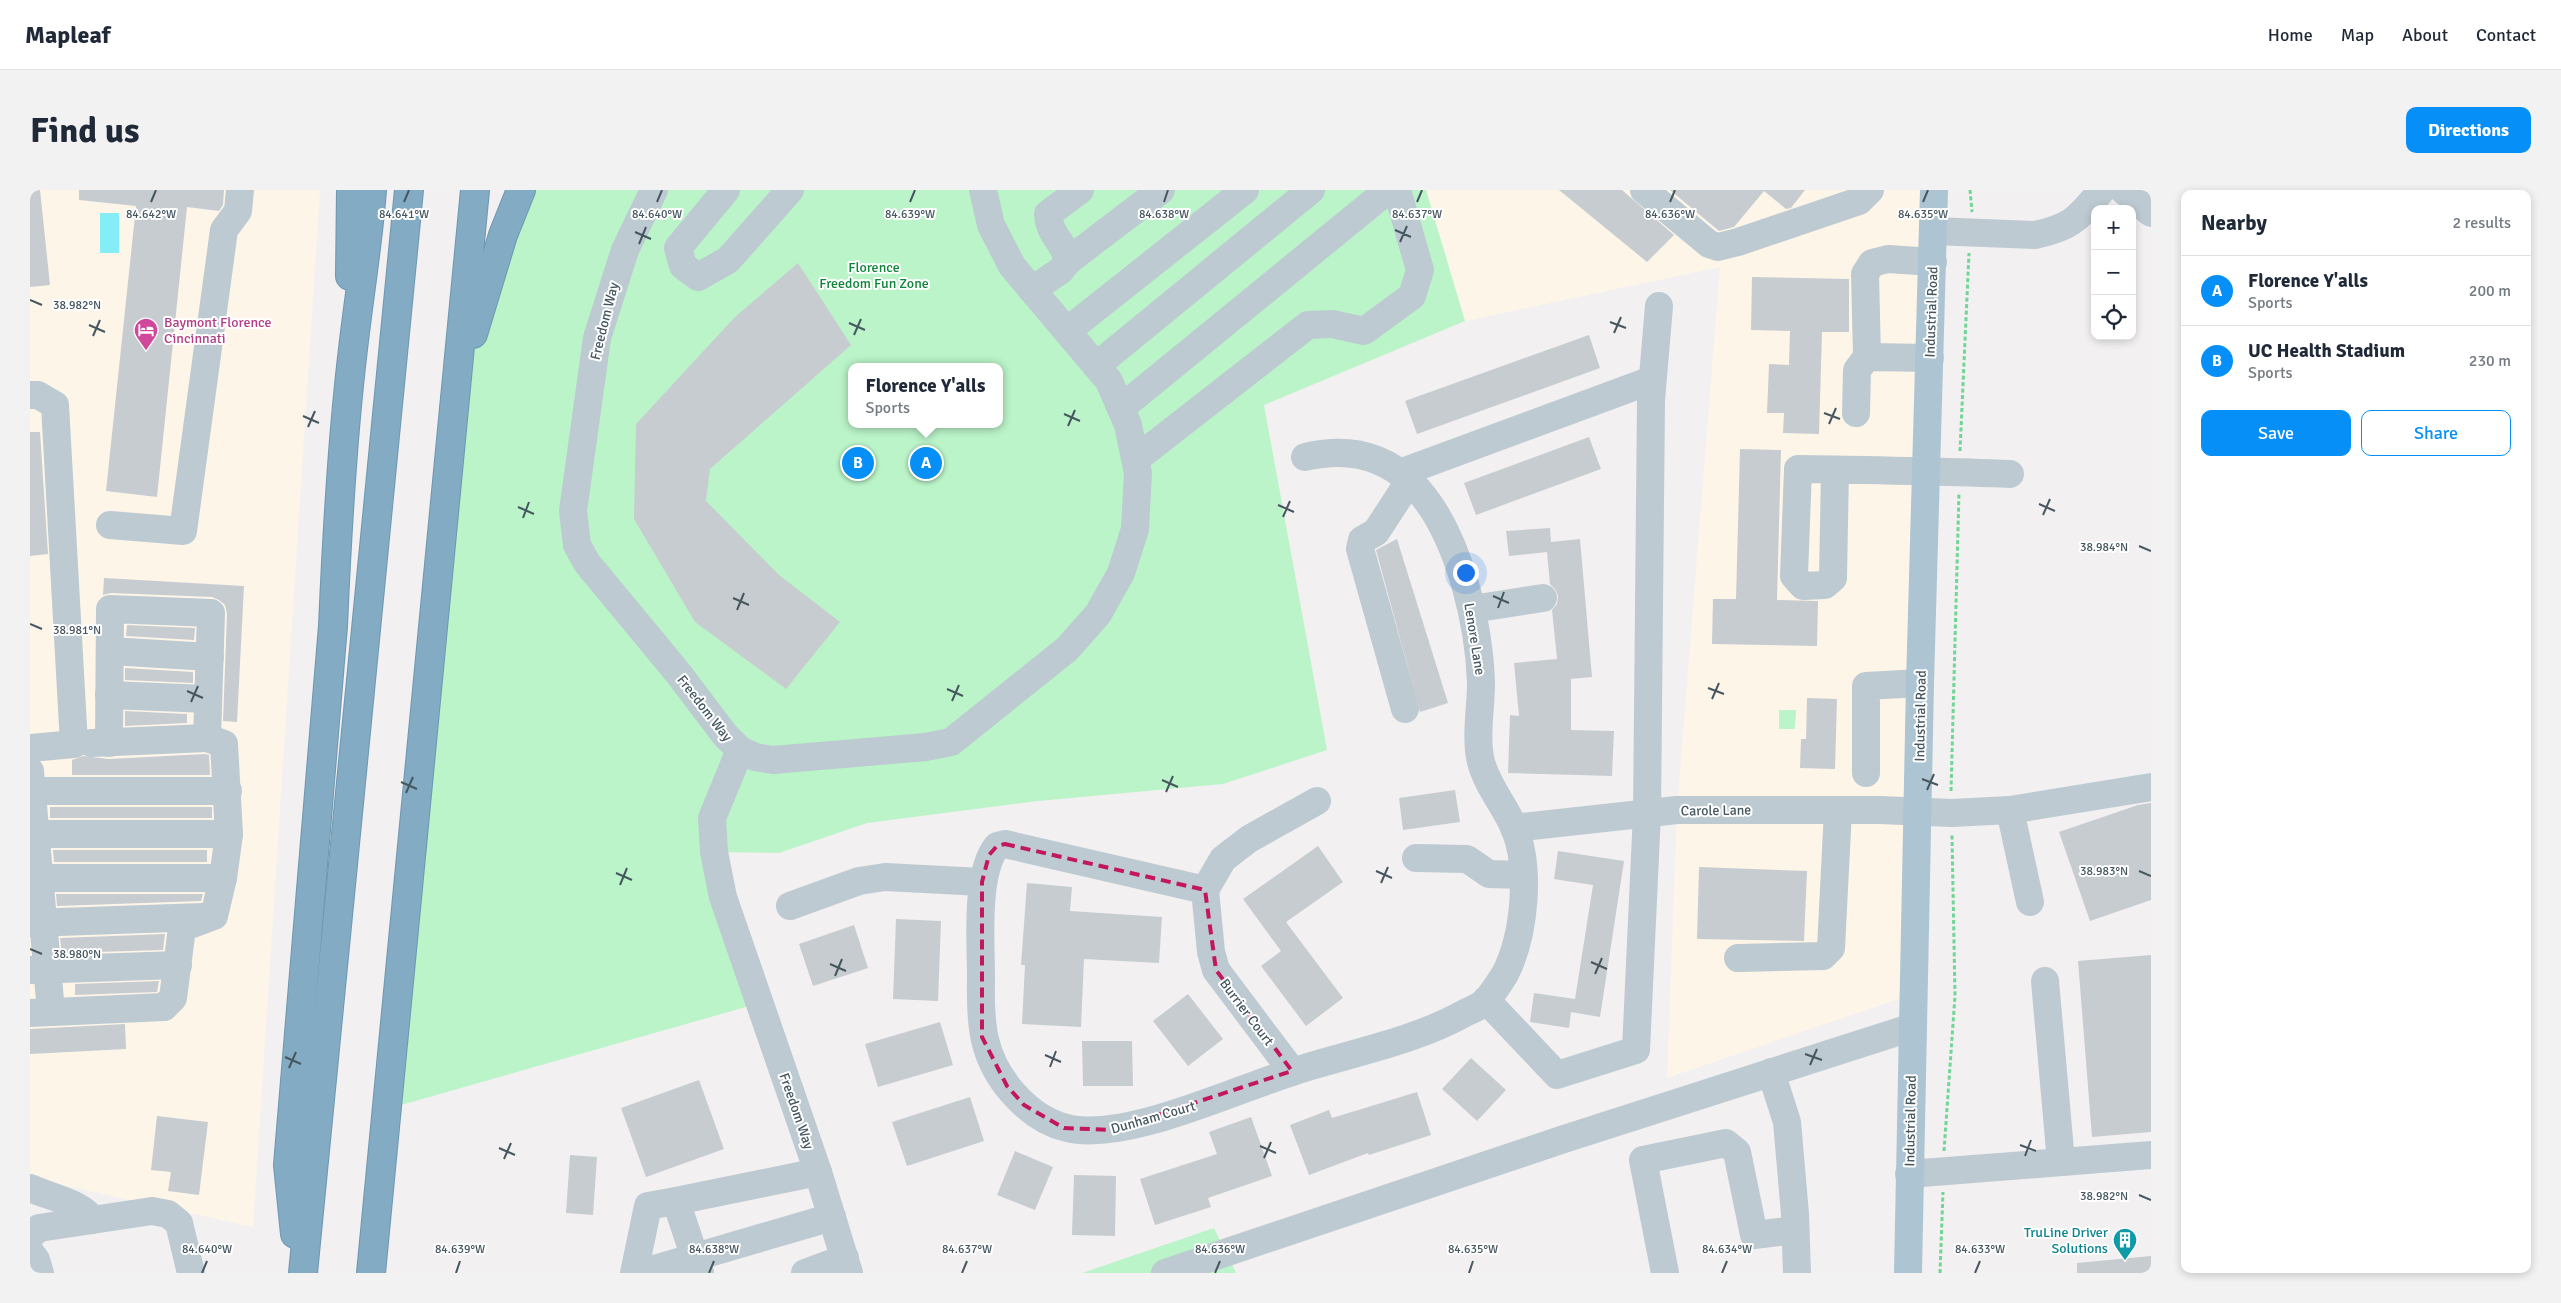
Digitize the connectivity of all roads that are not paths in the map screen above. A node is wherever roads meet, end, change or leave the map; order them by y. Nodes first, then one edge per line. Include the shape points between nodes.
1 (240, 190) edge
2 (351, 190) edge
3 (372, 190) edge
4 (409, 190) edge
5 (475, 190) edge
6 (521, 190) edge
7 (654, 190) edge
8 (726, 190) edge
9 (790, 190) edge
10 (983, 190) edge
11 (1080, 190) edge
12 (1161, 190) edge
13 (1245, 190) edge
14 (1311, 190) edge
15 (1388, 190) edge
16 (1397, 190) edge
17 (1644, 190) edge
18 (1870, 190) edge
19 (1934, 190) edge
20 (2102, 190) edge
21 (2123, 190) edge
22 (2151, 213) edge
23 (1933, 231) junction
24 (1068, 261) junction
25 (1932, 262) junction
26 (1032, 290) junction
27 (1659, 306) dead end
28 (1067, 331) junction
29 (353, 349) junction
30 (1867, 357) junction
31 (1930, 358) junction
32 (1096, 366) junction
33 (1652, 380) junction
34 (30, 395) edge
35 (455, 395) junction
36 (1121, 408) junction
37 (1856, 413) dead end
38 (1305, 457) dead end
39 (1136, 459) junction
40 (1835, 470) dead end
41 (1927, 472) junction
42 (2010, 474) dead end
43 (1405, 477) junction
44 (110, 525) dead end
45 (1542, 598) dead end
46 (1472, 609) junction
47 (110, 651) junction
48 (210, 657) junction
49 (1920, 683) junction
50 (109, 695) junction
51 (208, 699) junction
52 (1406, 709) dead end
53 (207, 738) junction
54 (109, 743) junction
55 (74, 744) junction
56 (30, 748) edge
57 (740, 750) junction
58 (1866, 774) dead end
59 (31, 784) edge
60 (2151, 787) edge
61 (228, 791) junction
62 (1317, 801) dead end
63 (1838, 810) junction
64 (1918, 810) junction
65 (2010, 810) junction
66 (1647, 813) junction
67 (1514, 828) junction
68 (33, 834) edge
69 (229, 834) junction
70 (1416, 858) dead end
71 (1523, 875) junction
72 (35, 878) edge
73 (223, 878) junction
74 (982, 882) junction
75 (1205, 890) junction
76 (2030, 902) dead end
77 (790, 906) dead end
78 (214, 916) junction
79 (37, 923) edge
80 (1738, 958) dead end
81 (178, 965) junction
82 (39, 970) edge
83 (2045, 981) dead end
84 (1486, 1000) junction
85 (41, 1013) edge
86 (1912, 1027) junction
87 (1292, 1071) junction
88 (1771, 1072) junction
89 (2151, 1155) edge
90 (2061, 1162) junction
91 (818, 1172) junction
92 (1909, 1174) junction
93 (30, 1188) edge
94 (676, 1201) junction
95 (832, 1217) junction
96 (92, 1220) junction
97 (1795, 1230) junction
98 (30, 1236) edge
99 (30, 1252) edge
100 (698, 1265) edge
101 (847, 1266) edge
102 (40, 1273) edge
103 (191, 1273) edge
104 (299, 1273) edge
105 (303, 1273) edge
106 (371, 1273) edge
107 (634, 1273) edge
108 (641, 1273) edge
109 (804, 1273) edge
110 (1165, 1273) edge
111 (1665, 1273) edge
112 (1796, 1273) edge
113 (1908, 1273) edge

1 - 44 street via 238,211 224,230 183,530
2 - 29 highway via 349,248
3 - 29 highway
4 - 105 highway
5 - 35 highway
6 - 35 highway via 502,235
7 - 57 street, Freedom Way via 625,250 597,338 573,511 577,546 587,563
8 - 9 street via 678,248 683,266 698,277 728,260
10 - 26 street via 991,225 1012,266
11 - 24 street via 1048,214 1049,228 1066,251
12 - 24 street
13 - 28 street
14 - 32 street
15 - 36 street
16 - 39 street via 1420,270 1412,296 1364,331 1332,324 1308,325
17 - 18 street via 1709,244 1718,247 1859,201
19 - 23 main road, Industrial Road
20 - 23 street via 2075,221 2052,231 2035,235
21 - 22 street
23 - 25 main road, Industrial Road
24 - 26 street via 1060,271
25 - 30 street via 1888,259 1872,263 1865,274
25 - 31 main road, Industrial Road
26 - 28 street
27 - 33 street
28 - 32 street
29 - 104 highway via 288,1165
30 - 31 street
30 - 37 street via 1857,370
31 - 41 main road, Industrial Road
32 - 36 street via 1109,382
33 - 43 street
33 - 66 street
34 - 55 street via 38,395 55,405
35 - 106 highway
36 - 39 street
38 - 43 street, Lenore Lane via 1321,453 1348,454 1372,459
39 - 57 street via 1135,529 1120,573 1098,614 1067,649 950,742 926,747 773,760
40 - 41 street
41 - 42 street
41 - 49 main road, Industrial Road
43 - 46 street, Lenore Lane via 1428,500 1449,539
43 - 52 street via 1376,532 1362,540 1360,549
45 - 46 street
46 - 67 street, Lenore Lane via 1481,681 1481,761
47 - 48 street
47 - 48 street via 110,609 211,613
47 - 50 street
48 - 51 street
49 - 58 street via 1866,686
49 - 64 main road, Industrial Road
50 - 51 street
50 - 54 street
51 - 53 street
53 - 54 street
53 - 61 street via 224,744
54 - 55 street
55 - 56 street
57 - 91 street, Freedom Way via 712,818 714,852 723,897
59 - 61 street
59 - 68 street
60 - 65 street, Carole Lane
61 - 69 street
62 - 75 street via 1249,839 1223,859
63 - 64 street, Carole Lane
63 - 66 street, Carole Lane via 1677,810
63 - 80 street via 1831,948 1823,956
64 - 65 street, Carole Lane via 1952,813
64 - 86 main road, Industrial Road
65 - 76 street
66 - 67 street, Carole Lane
66 - 84 street via 1636,1050 1557,1076
67 - 71 street, Dunham Court via 1523,857
68 - 69 street
68 - 72 street
69 - 73 street
70 - 71 street via 1467,859 1489,874
71 - 84 street, Dunham Court via 1522,922 1505,973
72 - 73 street
72 - 79 street
73 - 78 street
74 - 75 street, Dunham Court via 989,855 997,846 1005,844
74 - 77 street via 885,877 859,881
74 - 87 street, Dunham Court via 982,1038 1007,1086 1043,1118 1064,1128 1111,1130 1151,1120
75 - 87 street, Burrier Court via 1211,952 1216,970
78 - 79 street
78 - 81 street via 182,928
79 - 82 street
81 - 82 street
81 - 85 street via 173,998 164,1007
82 - 85 street
83 - 90 street
84 - 87 street, Dunham Court via 1439,1028
86 - 88 street
86 - 92 main road, Industrial Road
88 - 97 street via 1787,1122
88 - 110 street
89 - 90 street
90 - 92 street
91 - 94 street
91 - 95 street, Freedom Way
92 - 113 main road, Industrial Road
93 - 96 street via 48,1198 82,1208
94 - 100 street
94 - 107 street via 648,1206
95 - 100 street
95 - 101 street, Freedom Way
96 - 98 street via 39,1228
96 - 103 street via 152,1211 168,1214 179,1223
97 - 111 street via 1754,1236 1737,1152 1726,1144 1643,1160
97 - 112 street
99 - 102 street
100 - 108 street
101 - 109 street

